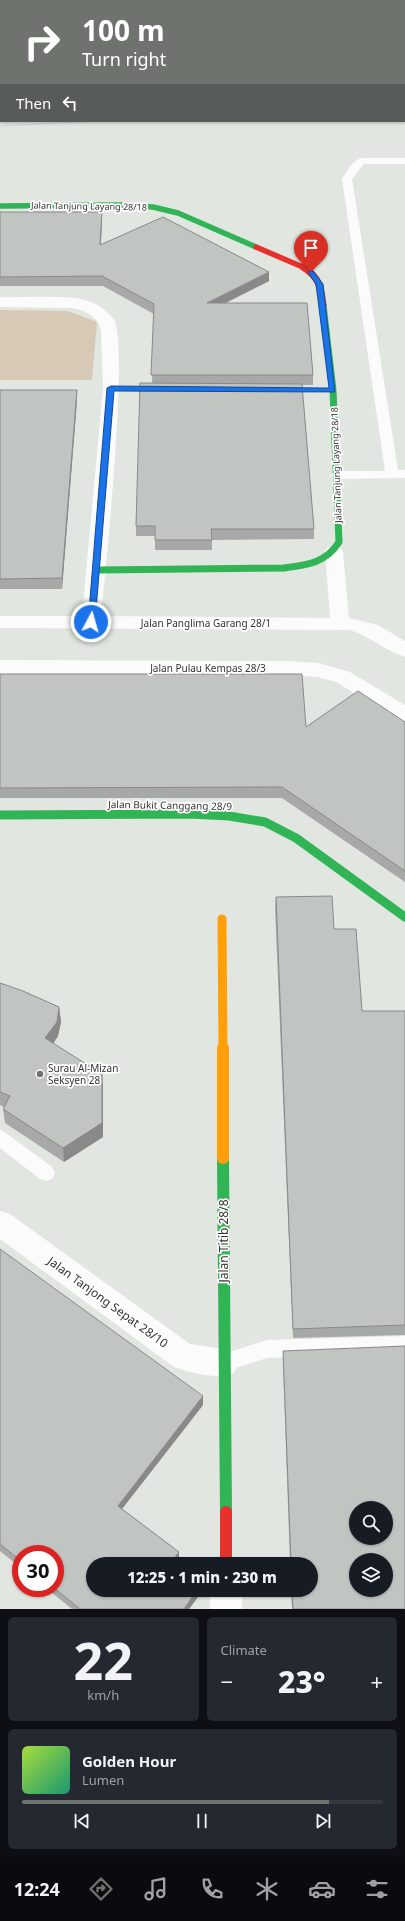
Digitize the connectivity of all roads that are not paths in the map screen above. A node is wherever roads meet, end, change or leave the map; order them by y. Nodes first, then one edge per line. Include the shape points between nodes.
1 (405, 161) edge
2 (0, 206) edge
3 (0, 302) edge
4 (111, 388) junction
5 (174, 389) edge
6 (269, 390) edge
7 (333, 390) junction
8 (336, 474) junction
9 (392, 474) junction
10 (405, 474) edge
11 (334, 552) junction
12 (96, 570) junction
13 (0, 622) edge
14 (91, 622) junction
15 (340, 624) junction
16 (405, 650) edge
17 (0, 667) edge
18 (405, 715) edge
19 (0, 815) edge
20 (405, 916) edge
21 (222, 919) dead end
22 (0, 1138) edge
23 (46, 1173) dead end
24 (0, 1223) edge
25 (405, 1345) edge
26 (224, 1363) junction
27 (226, 1557) edge
28 (226, 1597) edge
29 (226, 1609) edge

1 - 9 lane via 361,161 347,179
2 - 7 street, Jalan Tanjung Layang 28/18 via 153,207 178,214 306,268 320,284
3 - 4 street via 71,303 85,305 97,312 107,320
4 - 5 lane
4 - 12 street
6 - 7 lane
7 - 8 street, Jalan Tanjung Layang 28/18
8 - 9 lane
8 - 11 street, Jalan Tanjung Layang 28/18 via 339,542
9 - 10 lane
11 - 12 street via 325,559 309,565 284,568
11 - 15 street
12 - 14 street
13 - 14 street, Jalan Panglima Garang 28/1
14 - 15 street, Jalan Panglima Garang 28/1
15 - 16 street, Jalan Panglima Garang 28/1 via 351,624 371,630
17 - 18 street, Jalan Pulau Kempas 28/3 via 318,670 343,677
19 - 20 street, Jalan Bukit Canggang 28/9 via 190,814 229,816 265,822 296,838
21 - 26 street, Jalan Titib 28/8
22 - 23 lane
24 - 26 street, Jalan Tanjong Sepat 28/10 via 184,1357
25 - 26 lane via 267,1349
26 - 27 street, Jalan Titib 28/8
28 - 29 street

